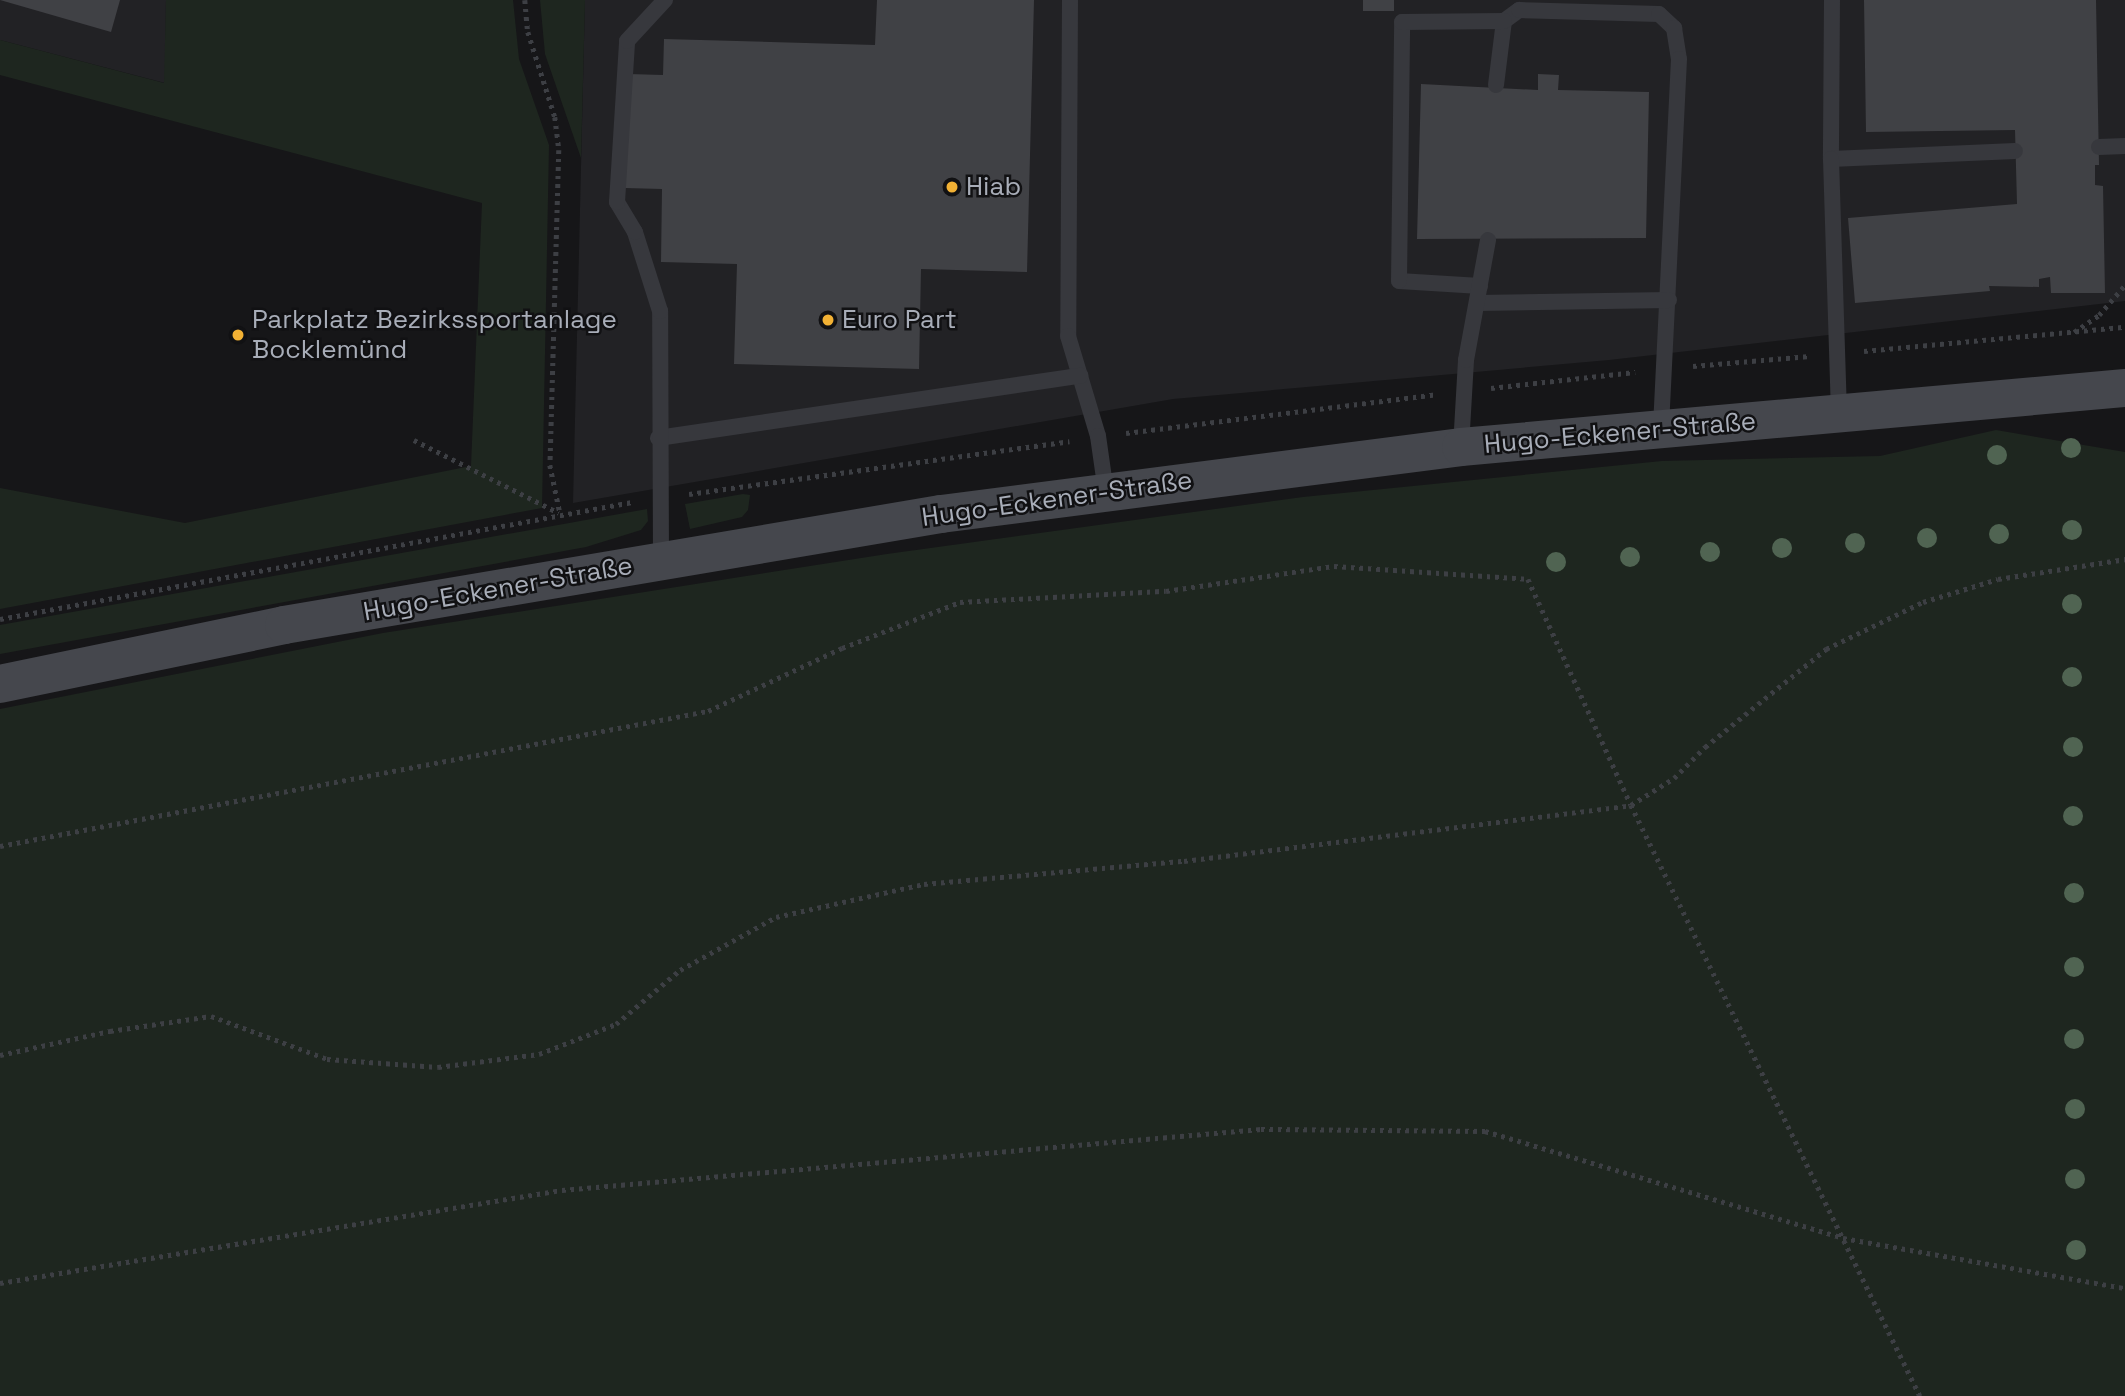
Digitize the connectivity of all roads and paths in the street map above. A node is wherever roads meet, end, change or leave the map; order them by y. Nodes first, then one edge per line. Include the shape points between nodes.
1 (525, 0) edge
2 (665, 0) edge
3 (1070, 0) edge
4 (1832, 0) edge
5 (1504, 21) junction
6 (1496, 85) dead end
7 (2125, 146) edge
8 (2099, 147) dead end
9 (2015, 151) dead end
10 (1831, 159) junction
11 (1488, 240) dead end
12 (2125, 285) edge
13 (1480, 286) junction
14 (1669, 300) junction
15 (1477, 303) junction
16 (2125, 327) edge
17 (2073, 332) junction
18 (1837, 354) junction
19 (1666, 369) junction
20 (1080, 376) junction
21 (2125, 388) edge
22 (1463, 391) junction
23 (1839, 414) junction
24 (1661, 428) junction
25 (1098, 436) junction
26 (658, 438) junction
27 (414, 440) dead end
28 (1461, 447) junction
29 (1106, 492) junction
30 (657, 498) junction
31 (559, 513) junction
32 (2125, 559) edge
33 (661, 560) junction
34 (0, 619) edge
35 (0, 684) edge
36 (1631, 805) junction
37 (0, 846) edge
38 (0, 1055) edge
39 (1843, 1238) junction
40 (0, 1283) edge
41 (2125, 1288) edge
42 (1920, 1396) edge

1 - 31 path via 528,32 555,117 559,150 550,465
2 - 26 lane via 627,41 617,202 635,232 660,311
3 - 20 lane via 1068,336
4 - 10 lane
5 - 6 lane
5 - 13 lane via 1402,22 1399,281
5 - 14 lane via 1519,10 1659,14 1674,28 1679,59
7 - 8 lane
9 - 10 lane
10 - 18 lane
11 - 13 lane
12 - 17 path via 2099,315
13 - 15 lane
14 - 15 lane
14 - 19 lane
15 - 22 lane
16 - 17 path
17 - 18 path
18 - 19 path
18 - 23 lane
19 - 22 path
19 - 24 lane
20 - 25 lane
20 - 26 lane
21 - 23 main road, Hugo-Eckener-Straße
22 - 25 path
22 - 28 lane
23 - 24 main road, Hugo-Eckener-Straße
24 - 28 main road, Hugo-Eckener-Straße
25 - 29 lane
25 - 30 path
26 - 30 lane
27 - 31 path
28 - 29 main road, Hugo-Eckener-Straße
29 - 33 main road, Hugo-Eckener-Straße
30 - 31 path
30 - 33 lane
31 - 34 path
32 - 36 path via 1998,579 1923,602 1826,649 1715,738 1674,778
33 - 35 main road, Hugo-Eckener-Straße via 284,625
36 - 37 path via 1528,579 1334,566 1166,592 960,602 842,648 708,711
36 - 38 path via 1184,862 911,887 776,918 680,970 617,1024 539,1054 438,1067 327,1059 211,1016 110,1031
36 - 39 path
39 - 40 path via 1485,1131 1261,1129 562,1190
39 - 41 path
39 - 42 path

